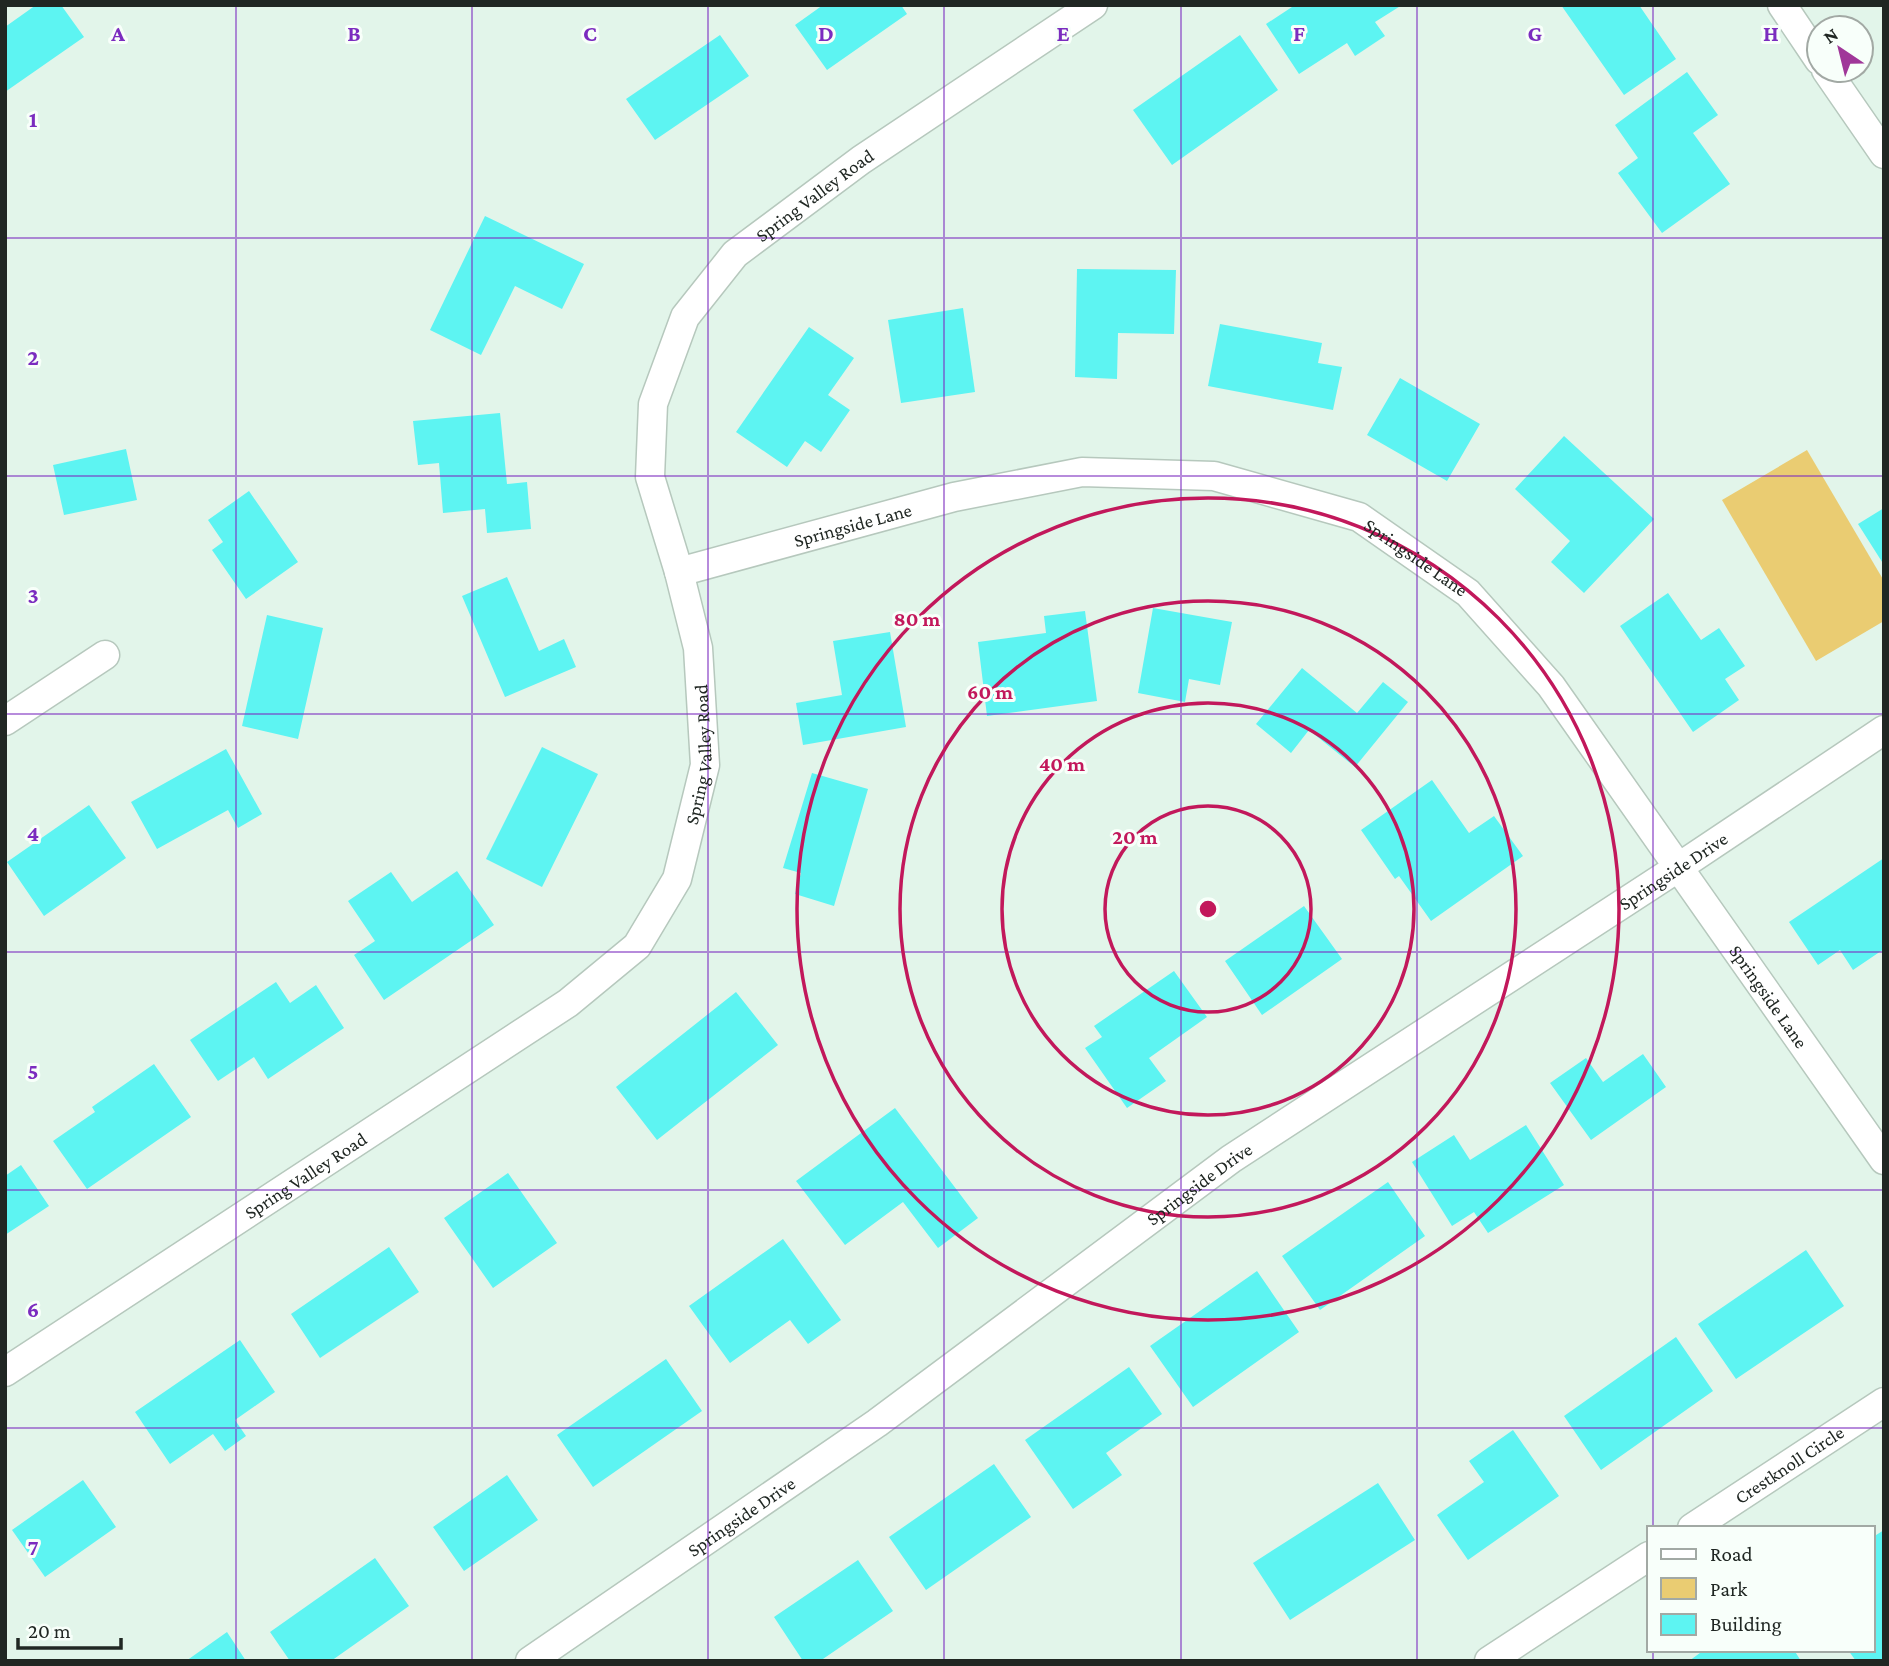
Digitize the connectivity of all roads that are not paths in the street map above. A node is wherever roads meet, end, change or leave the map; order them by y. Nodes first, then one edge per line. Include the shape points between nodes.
1 (1093, 5) edge
2 (1782, 5) edge
3 (1805, 39) edge
4 (1836, 84) edge
5 (1884, 154) edge
6 (679, 572) junction
7 (105, 656) dead end
8 (5, 721) edge
9 (1884, 730) edge
10 (1679, 867) junction
11 (1884, 1160) edge
12 (5, 1372) edge
13 (1884, 1402) edge
14 (1695, 1526) edge
15 (1647, 1557) edge
16 (530, 1661) edge
17 (1489, 1661) edge

1 - 6 street, Spring Valley Road via 861,160 735,254 685,317 653,404 650,477
2 - 3 street
4 - 5 street
6 - 10 street, Springside Lane via 954,497 1082,472 1214,476 1359,517 1468,593 1551,686
6 - 12 street, Spring Valley Road via 698,648 705,765 677,879 637,946 568,1003
7 - 8 street
9 - 10 street, Springside Drive
10 - 11 street, Springside Lane
10 - 16 street, Springside Drive via 1231,1159 877,1423
13 - 14 street, Crestknoll Circle
15 - 17 street

